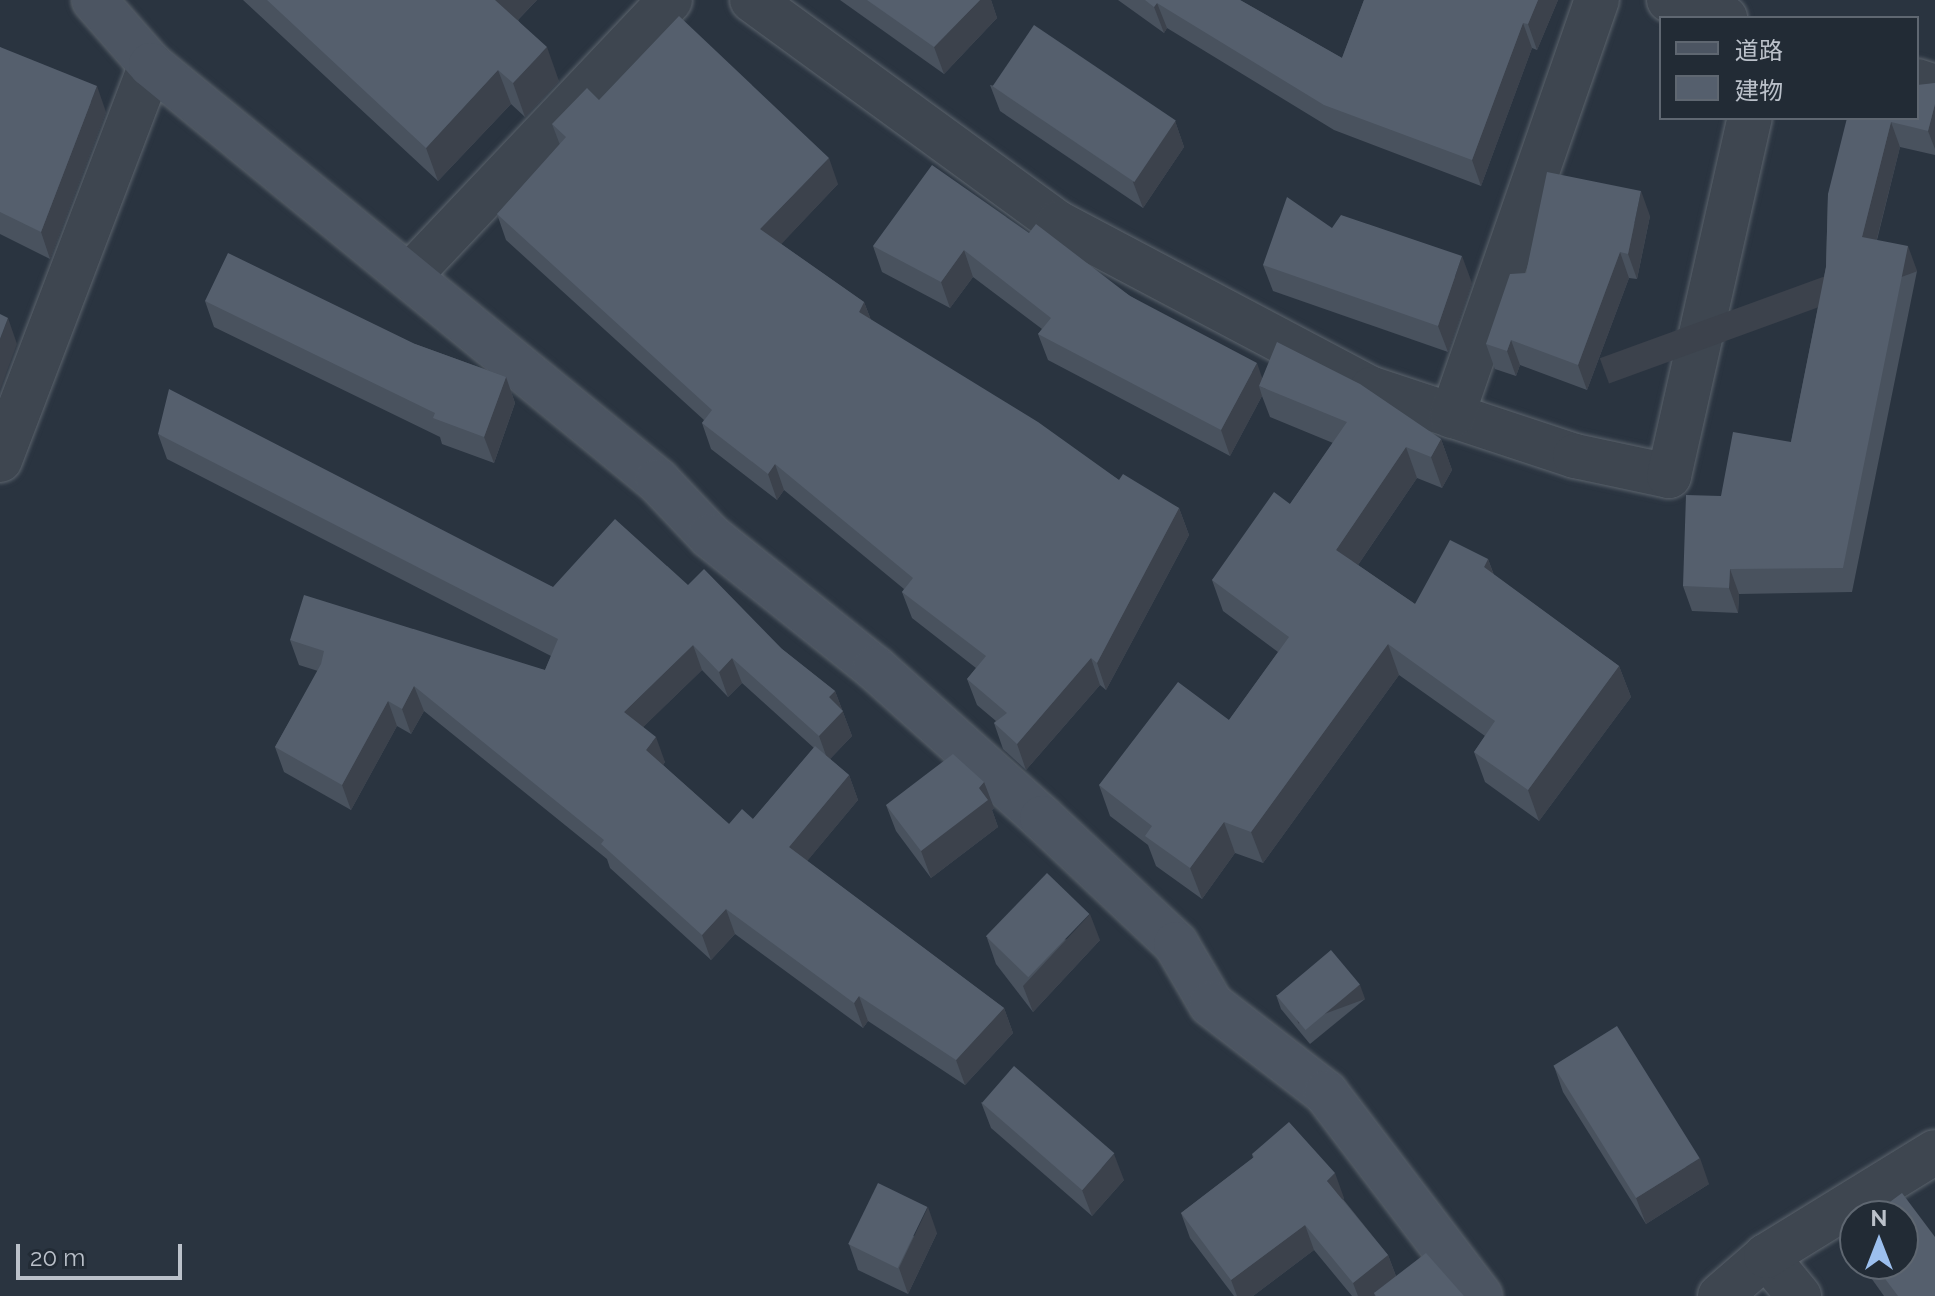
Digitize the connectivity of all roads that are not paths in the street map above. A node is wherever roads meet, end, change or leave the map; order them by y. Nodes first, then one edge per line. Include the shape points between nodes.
1 (94, 0) edge
2 (670, 0) edge
3 (752, 0) edge
4 (1597, 0) edge
5 (1669, 0) edge
6 (1719, 16) edge
7 (151, 65) junction
8 (1750, 120) edge
9 (411, 274) junction
10 (1452, 416) junction
11 (0, 460) edge
12 (1928, 1169) edge
13 (1766, 1256) junction
14 (1480, 1296) edge
15 (1720, 1296) edge
16 (1799, 1296) edge

1 - 7 street
2 - 9 street
3 - 10 street via 1058,223 1372,389
4 - 10 street
5 - 6 street
7 - 9 street
7 - 11 street
8 - 10 street via 1669,476 1575,456
9 - 14 street via 658,481 710,536 875,668 1176,944 1211,1004 1326,1093
12 - 13 street
13 - 15 street
13 - 16 street

